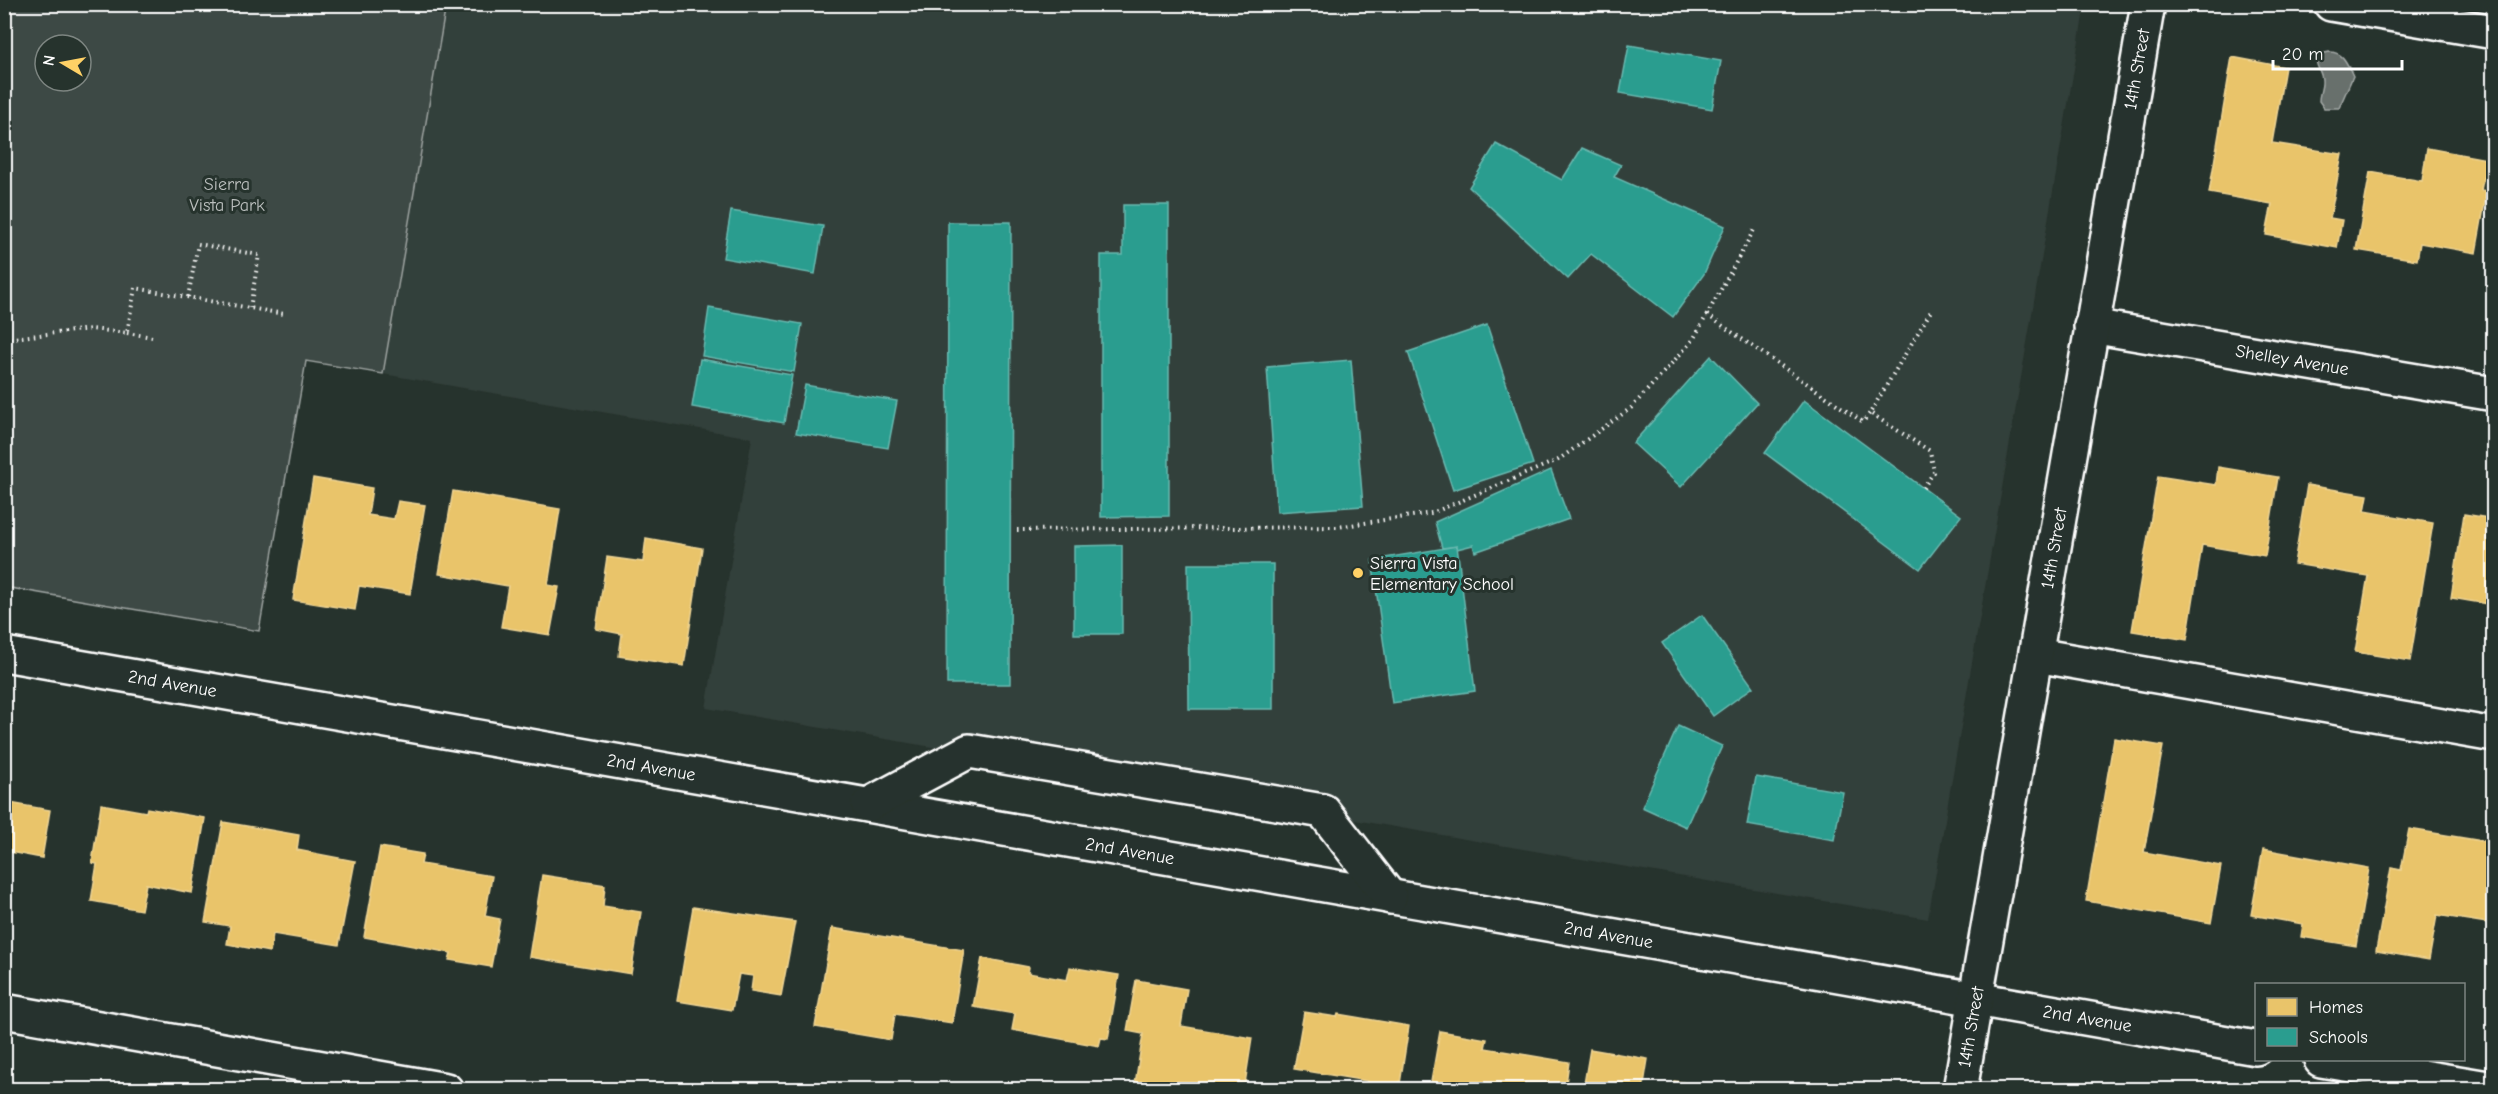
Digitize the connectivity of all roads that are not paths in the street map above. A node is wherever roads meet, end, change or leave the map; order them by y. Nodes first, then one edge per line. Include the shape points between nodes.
1 (2148, 4) edge
2 (2331, 4) edge
3 (2493, 32) edge
4 (2091, 326) junction
5 (2493, 394) edge
6 (4, 654) edge
7 (2036, 656) junction
8 (2493, 735) edge
9 (868, 805) junction
10 (1390, 897) junction
11 (1976, 1000) junction
12 (4, 1011) edge
13 (2255, 1048) edge
14 (2332, 1061) edge
15 (446, 1089) edge
16 (1960, 1089) edge
17 (2493, 1089) edge

1 - 4 street, 14th Street
2 - 3 street
4 - 5 street, Shelley Avenue
4 - 7 street, 14th Street
6 - 9 street, 2nd Avenue
7 - 8 street
7 - 11 street, 14th Street
9 - 10 street, 2nd Avenue
9 - 10 street via 969,751 1323,811
10 - 11 street, 2nd Avenue
11 - 13 street, 2nd Avenue
11 - 16 street, 14th Street
12 - 15 street
14 - 17 street

